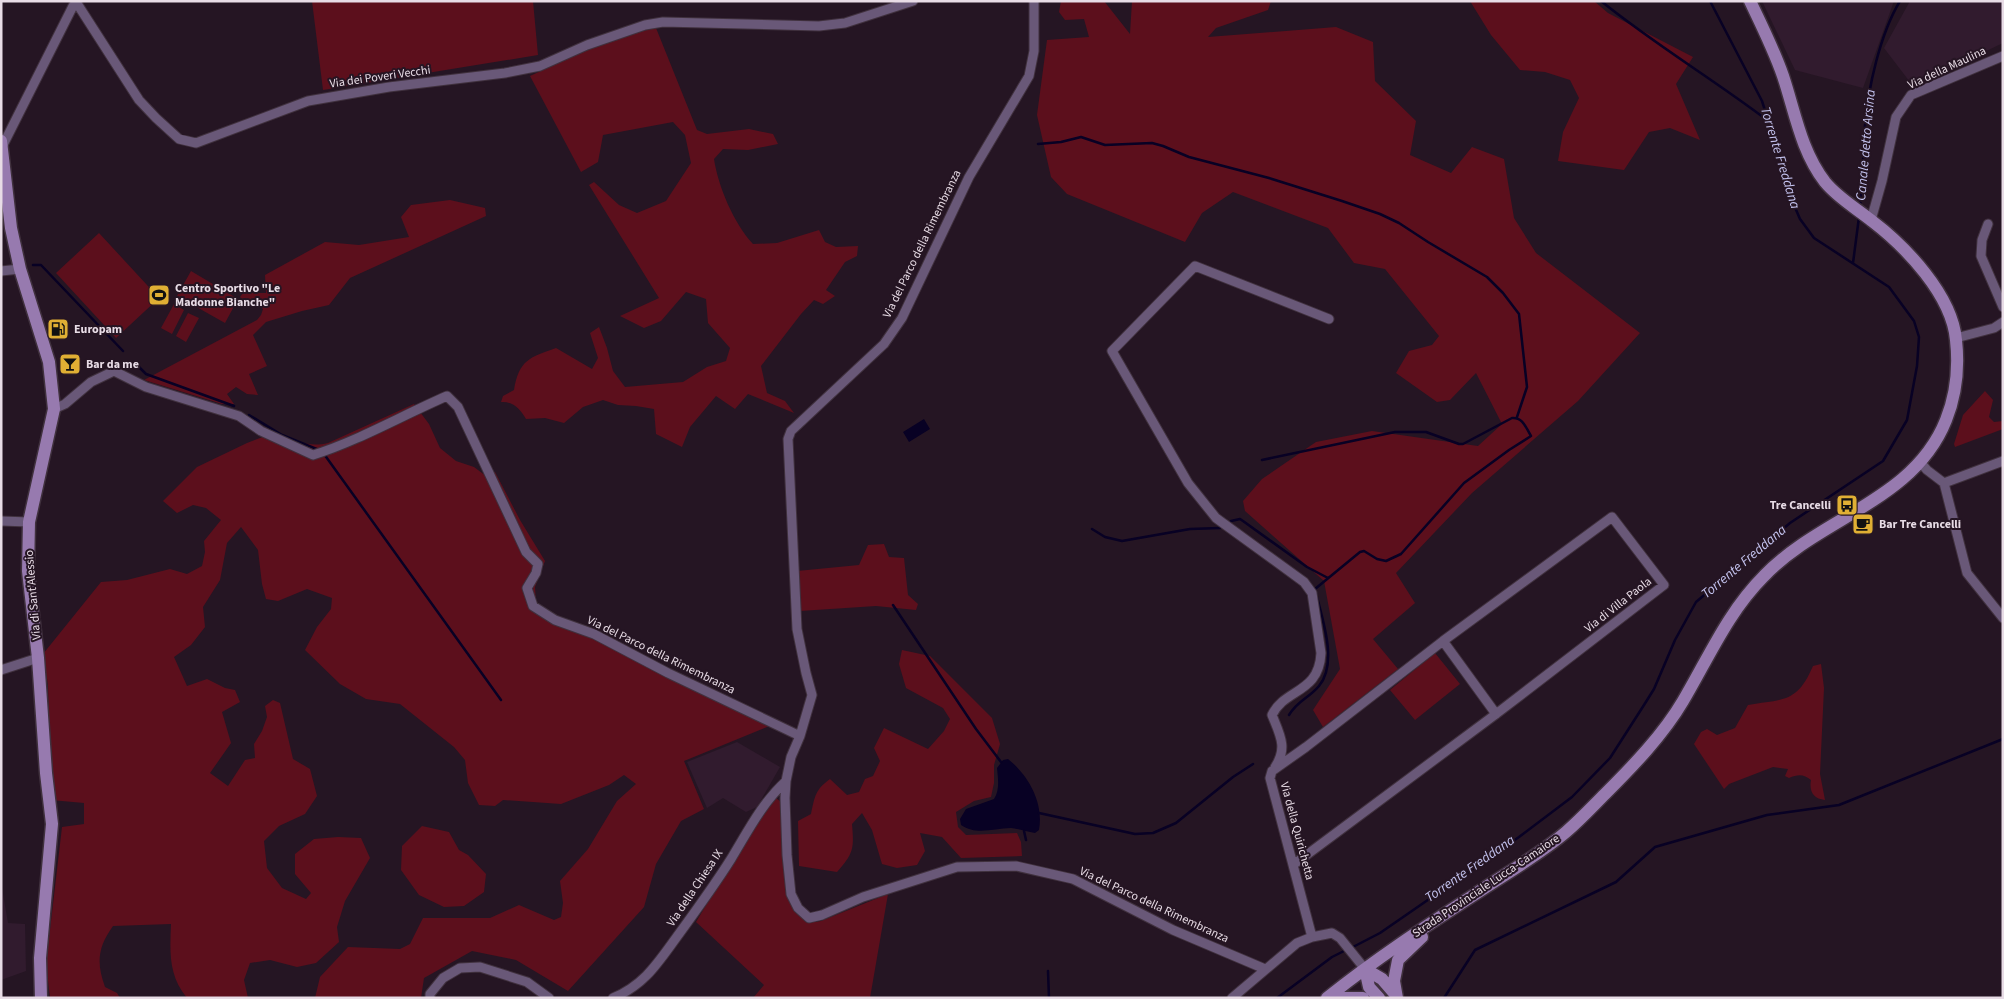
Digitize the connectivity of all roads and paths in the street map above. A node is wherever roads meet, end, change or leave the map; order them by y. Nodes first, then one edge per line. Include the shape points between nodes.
1 (913, 1) edge
2 (1034, 1) edge
3 (1750, 1) edge
4 (2003, 56) edge
5 (1, 141) edge
6 (2, 154) edge
7 (1871, 220) junction
8 (1988, 224) dead end
9 (20, 268) junction
10 (1, 271) edge
11 (2003, 307) edge
12 (1329, 319) dead end
13 (2003, 322) edge
14 (1956, 338) junction
15 (54, 409) junction
16 (2003, 461) edge
17 (1921, 463) junction
18 (1944, 482) junction
19 (1, 521) edge
20 (29, 522) junction
21 (2003, 618) edge
22 (1443, 641) junction
23 (38, 658) junction
24 (1, 670) edge
25 (1496, 714) junction
26 (800, 736) junction
27 (1306, 747) joint
28 (1272, 771) junction
29 (786, 781) junction
30 (1293, 865) junction
31 (1448, 912) junction
32 (1312, 937) junction
33 (1361, 964) junction
34 (1265, 970) junction
35 (1396, 996) edge
36 (41, 998) edge
37 (430, 998) edge
38 (548, 998) edge
39 (614, 998) edge
40 (1232, 998) edge
41 (1327, 998) edge
42 (1338, 998) edge
43 (1363, 998) edge
44 (1379, 998) edge

1 - 6 street, Via dei Poveri Vecchi via 845,22 819,26 663,22 644,25 540,66 308,101 196,143 179,139 139,100 78,5 73,6
2 - 26 street, Via del Parco della Rimembranza via 1034,51 1029,76 969,177 902,318 884,344 791,431 788,440 797,629 812,695
3 - 7 main road, Strada Provinciale Lucca-Camaiore via 1776,58 1812,162 1830,188
4 - 7 street, Via della Maulina via 1911,95 1896,117
5 - 6 main road, Via di Sant'Alessio
6 - 9 main road, Via di Sant'Alessio
7 - 14 main road, Strada Provinciale Lucca-Camaiore via 1919,266 1947,308
8 - 11 street via 1981,256
9 - 10 street
9 - 15 main road, Via di Sant'Alessio via 49,362
12 - 28 street via 1195,266 1112,351 1188,483 1216,518 1304,582 1312,593 1320,663 1309,685 1275,708 1272,715 1283,748
13 - 14 street via 1994,328
14 - 17 main road, Strada Provinciale Lucca-Camaiore via 1956,380 1949,413 1936,442
15 - 20 main road, Via di Sant'Alessio
15 - 26 street, Via del Parco della Rimembranza via 91,382 114,371 146,387 240,416 261,431 313,455 336,448 447,396 458,407 526,552 538,564 527,588 533,606 555,620 594,634
16 - 18 street
17 - 18 street
17 - 31 main road, Strada Provinciale Lucca-Camaiore via 1899,483 1777,563 1730,618 1661,733 1607,792 1566,832 1536,855
18 - 21 street via 1967,573
19 - 20 street
20 - 23 main road, Via di Sant'Alessio via 28,571
22 - 25 street
22 - 25 street, Via di Villa Paola via 1612,517 1664,585
22 - 27 street, Via di Villa Paola
23 - 24 street
23 - 36 main road, Via di Sant'Alessio via 52,824 40,958
25 - 30 street, Via di Villa Paola
26 - 29 street, Via del Parco della Rimembranza
27 - 28 street, Via della Quirichetta
28 - 30 street, Via della Quirichetta via 1270,778
29 - 34 street, Via del Parco della Rimembranza via 786,836 792,894 798,908 809,918 957,867 1016,866 1073,879 1173,930
29 - 39 street, Via della Chiesa IX via 756,816 651,973
30 - 32 street, Via della Quirichetta
31 - 33 main road, Strada Provinciale Lucca-Camaiore
31 - 35 main road via 1398,960 1394,981
32 - 33 street via 1332,933
32 - 34 street via 1297,943
33 - 35 main road via 1382,979
33 - 41 main road, Strada Provinciale Lucca-Camaiore
33 - 44 main road via 1369,987
34 - 40 street
37 - 38 street via 443,978 460,968 480,967 527,982
42 - 43 main road

